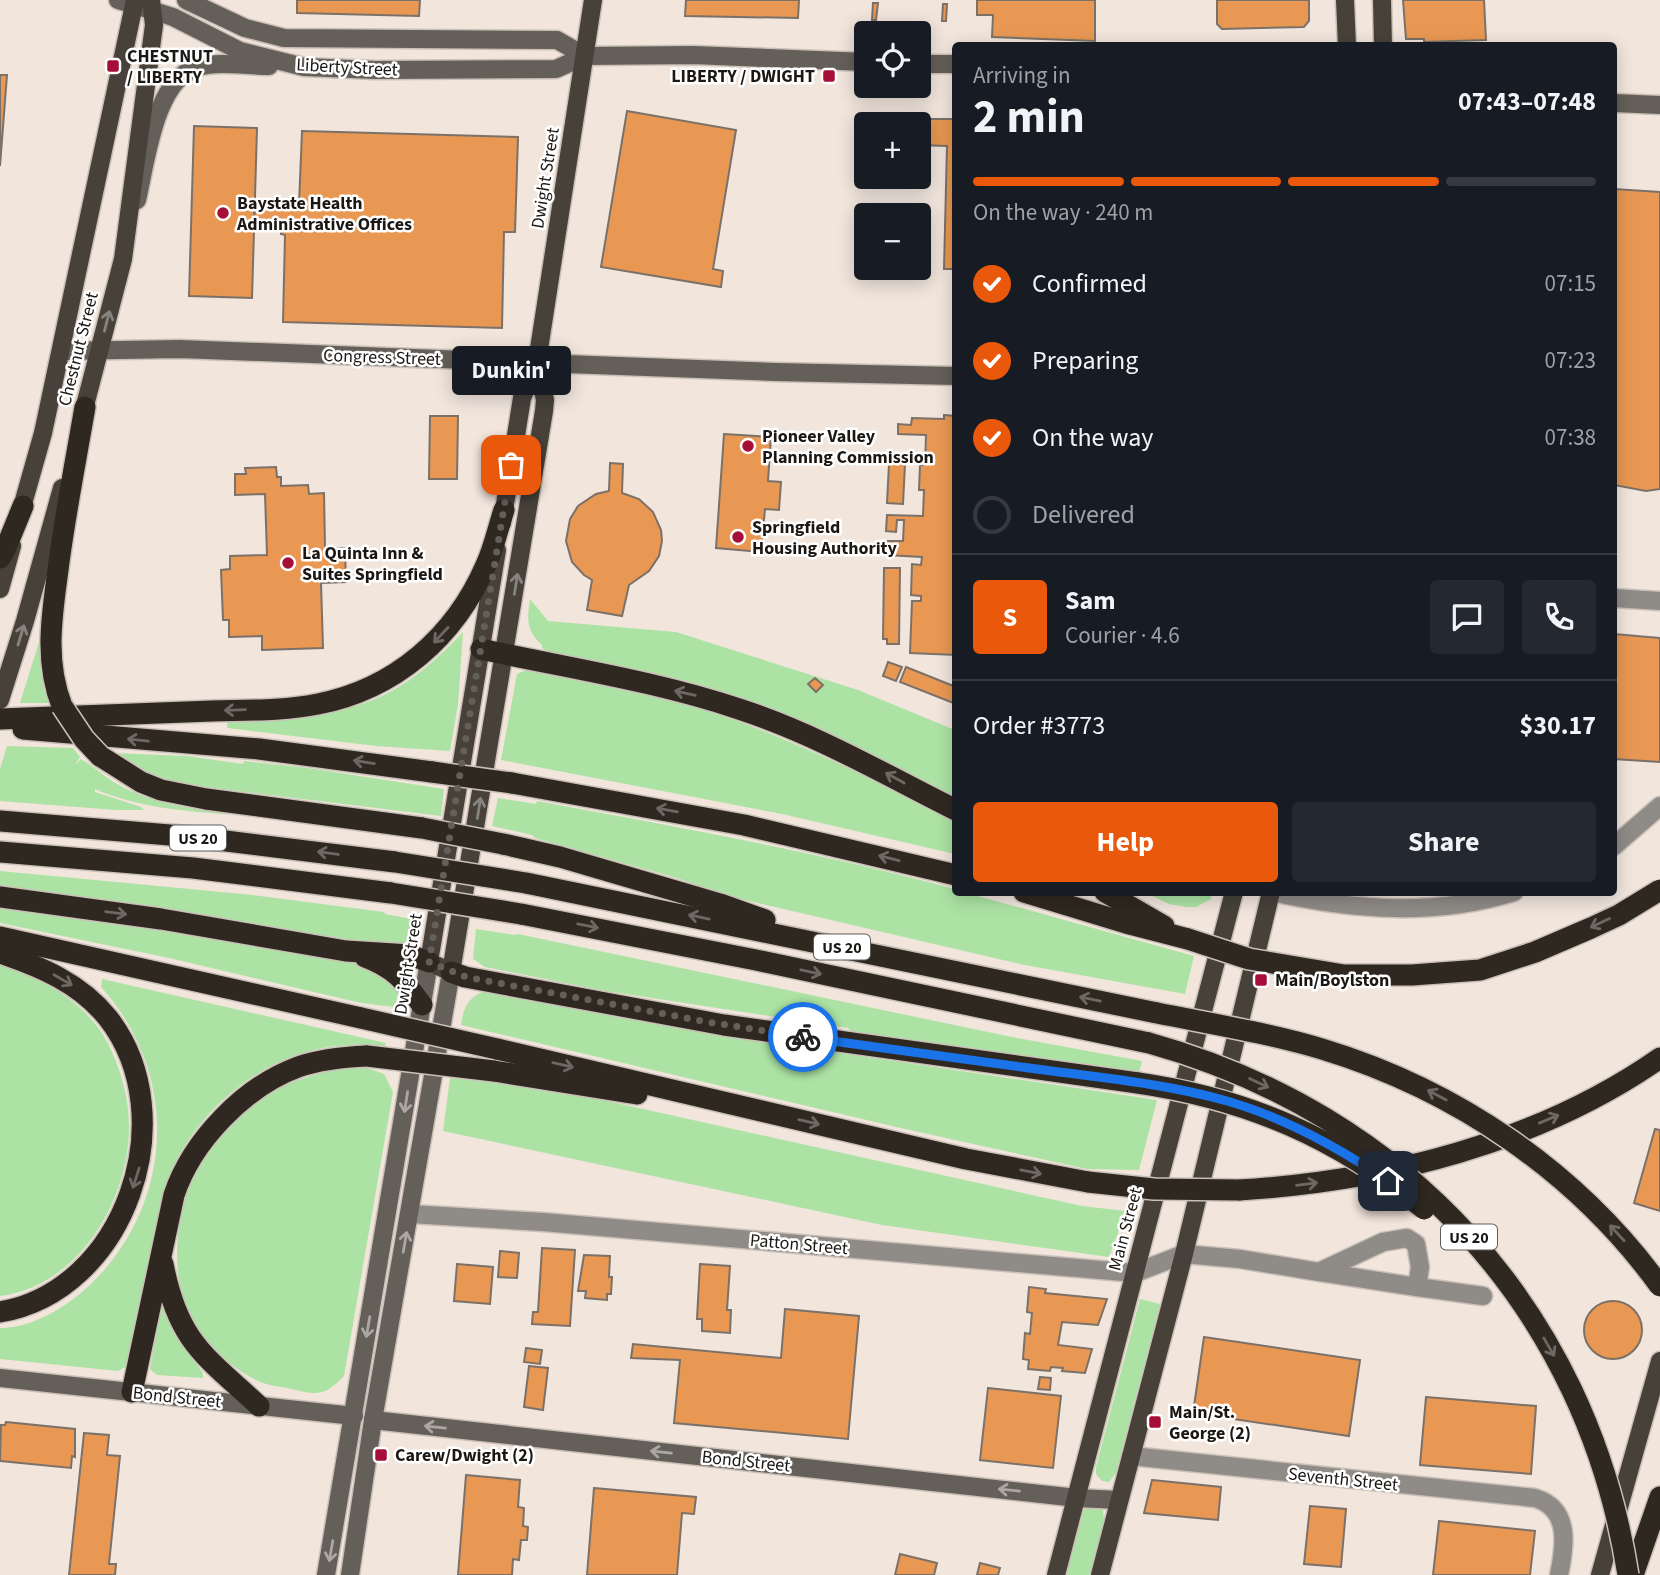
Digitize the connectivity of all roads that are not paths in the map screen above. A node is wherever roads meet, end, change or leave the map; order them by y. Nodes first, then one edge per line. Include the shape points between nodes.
1 (186, 0) edge
2 (593, 0) edge
3 (1345, 0) edge
4 (1382, 0) edge
5 (138, 3) edge
6 (1347, 42) edge
7 (1383, 42) edge
8 (585, 56) junction
9 (854, 62) edge
10 (931, 64) edge
11 (952, 64) edge
12 (304, 67) junction
13 (1617, 103) edge
14 (1660, 106) edge
15 (122, 259) junction
16 (100, 349) junction
17 (61, 351) junction
18 (537, 362) junction
19 (952, 376) edge
20 (85, 407) junction
21 (23, 506) junction
22 (504, 510) junction
23 (0, 558) edge
24 (0, 589) edge
25 (1617, 598) edge
26 (1660, 601) edge
27 (481, 649) junction
28 (504, 654) junction
29 (0, 700) edge
30 (0, 719) edge
31 (0, 728) edge
32 (1660, 806) edge
33 (952, 808) edge
34 (0, 821) edge
35 (1617, 843) edge
36 (0, 852) edge
37 (952, 874) edge
38 (1660, 890) edge
39 (1037, 896) edge
40 (1112, 896) edge
41 (1233, 896) edge
42 (1271, 896) edge
43 (1292, 896) edge
44 (1496, 896) edge
45 (0, 897) edge
46 (0, 937) edge
47 (1188, 939) junction
48 (822, 943) junction
49 (346, 951) junction
50 (0, 953) edge
51 (429, 962) junction
52 (451, 972) junction
53 (422, 1005) junction
54 (1660, 1058) edge
55 (759, 1110) junction
56 (410, 1214) junction
57 (1184, 1254) junction
58 (161, 1255) junction
59 (1319, 1272) junction
60 (1135, 1273) junction
61 (1660, 1286) edge
62 (1417, 1287) junction
63 (1483, 1296) dead end
64 (1524, 1307) junction
65 (0, 1312) edge
66 (1660, 1361) edge
67 (0, 1378) edge
68 (132, 1392) junction
69 (259, 1406) junction
70 (354, 1416) junction
71 (373, 1420) junction
72 (1131, 1456) junction
73 (1077, 1497) junction
74 (1660, 1497) edge
75 (1119, 1500) junction
76 (326, 1575) edge
77 (350, 1575) edge
78 (1056, 1575) edge
79 (1100, 1575) edge
80 (1559, 1575) edge
81 (1600, 1575) edge
82 (1630, 1575) edge

1 - 8 main road, Liberty Street via 245,28 284,38 557,40
2 - 8 main road, Dwight Street
3 - 6 main road
4 - 7 main road
5 - 12 main road, Liberty Street via 240,51
5 - 15 main road, Chestnut Street
5 - 17 main road, Chestnut Street
8 - 9 main road, Liberty Street
8 - 12 main road, Liberty Street via 556,69
8 - 18 main road, Dwight Street
10 - 11 main road
12 - 15 main road via 208,65 176,79 159,110
13 - 14 main road
16 -> 15 main road, Chestnut Street
16 - 17 main road, Congress Street
16 - 18 main road, Congress Street
16 - 20 main road, Chestnut Street
17 - 21 main road, Chestnut Street
18 - 19 main road, Congress Street
18 - 22 main road, Dwight Street via 522,398
28 -> 18 main road, Dwight Street via 545,400
29 -> 20 main road, Chestnut Street
20 - 48 highway, bridge via 50,632 53,674 62,706 100,756 162,790 503,844 720,904
21 - 23 highway
21 - 24 main road, Chestnut Street
22 - 27 main road, Dwight Street
22 -> 30 highway via 488,562 456,618 408,666 367,690 337,700 280,708
25 - 26 street
27 - 28 highway
27 - 51 main road, Dwight Street
33 -> 28 highway via 797,730 742,709
52 -> 28 main road, Dwight Street
37 -> 31 highway, bridge via 744,825 512,783 237,747
32 - 35 street
48 -> 34 highway, US 20, bridge via 526,883 396,862 170,835
36 -> 64 highway, US 20, bridge via 193,867 521,914 1149,1043 1245,1076 1297,1101 1365,1143 1446,1213
38 -> 47 highway, bridge via 1591,928 1480,970 1345,975 1249,959
39 - 47 highway
40 - 47 highway
41 - 60 main road, Main Street
42 - 57 main road
43 - 44 street via 1338,905 1403,909
45 -> 49 highway
46 -> 55 highway, bridge
61 -> 48 highway, US 20, bridge via 1570,1186 1493,1128 1381,1069 1320,1049
49 - 51 highway
49 - 53 highway via 393,970
50 -> 65 highway via 69,983 109,1020 131,1060 143,1138 133,1186 95,1256 46,1297
51 - 52 main road
51 - 53 main road, Dwight Street
52 - 56 main road, Dwight Street
52 - 64 highway, bridge via 724,1025 1138,1083 1249,1108 1301,1129 1388,1181 1439,1222
53 -> 70 main road, Dwight Street
55 -> 54 highway, bridge via 1088,1182 1239,1190 1352,1178 1459,1152 1566,1112
55 - 58 highway, bridge via 494,1071 367,1056 328,1059 286,1072 231,1110 202,1144 178,1182
56 - 60 street, Patton Street
71 -> 56 main road, Dwight Street
57 - 59 street
57 - 60 street, Patton Street
57 - 72 main road
58 - 68 highway
58 - 69 highway via 174,1306 187,1334 211,1364
59 - 62 street
59 - 62 street via 1383,1242 1407,1238 1416,1244 1419,1258
60 - 73 main road, Main Street
62 - 63 street
64 -> 82 highway, US 20, bridge via 1556,1357 1589,1429 1614,1504
66 - 81 main road
67 - 68 main road, Bond Street
68 - 69 main road, Bond Street
69 - 70 main road, Bond Street
70 -> 76 main road, Dwight Street
73 -> 71 main road, Bond Street
71 - 77 main road, Dwight Street
72 - 75 main road
72 - 80 street, Seventh Street via 1528,1496 1542,1500 1560,1517 1564,1530
73 - 75 main road, Bond Street
73 - 78 main road, Main Street
74 - 82 highway
75 - 79 main road

